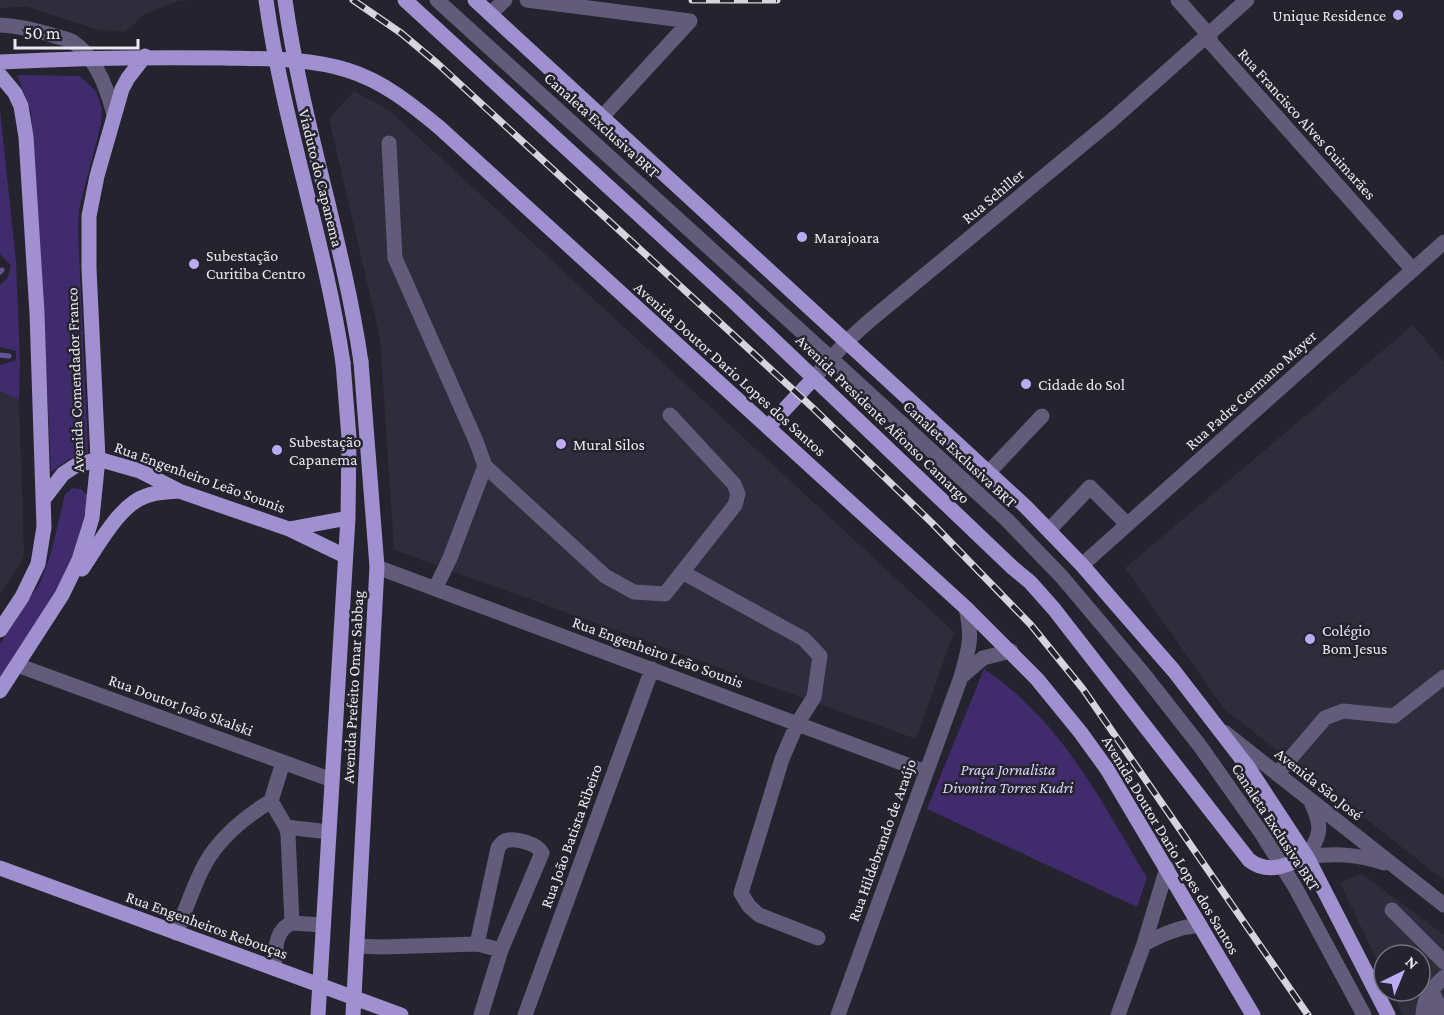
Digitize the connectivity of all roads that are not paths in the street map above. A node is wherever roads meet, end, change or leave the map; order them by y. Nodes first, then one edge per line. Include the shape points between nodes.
1 (266, 0) edge
2 (285, 0) edge
3 (405, 0) edge
4 (437, 0) edge
5 (475, 0) edge
6 (505, 0) edge
7 (527, 0) edge
8 (1178, 0) edge
9 (1247, 0) edge
10 (490, 14) junction
11 (0, 25) edge
12 (1209, 34) junction
13 (145, 57) junction
14 (89, 58) junction
15 (0, 62) edge
16 (0, 75) edge
17 (114, 116) junction
18 (602, 117) junction
19 (389, 143) dead end
20 (1444, 242) edge
21 (1413, 270) junction
22 (846, 342) junction
23 (831, 359) junction
24 (362, 362) joint
25 (343, 363) joint
26 (814, 378) junction
27 (670, 415) dead end
28 (1042, 416) dead end
29 (768, 427) junction
30 (98, 459) junction
31 (484, 466) junction
32 (988, 473) junction
33 (179, 491) junction
34 (44, 500) junction
35 (348, 518) junction
36 (1127, 524) junction
37 (289, 529) junction
38 (1049, 530) junction
39 (345, 556) junction
40 (1082, 565) junction
41 (377, 567) junction
42 (682, 572) junction
43 (435, 589) junction
44 (62, 595) junction
45 (966, 608) junction
46 (0, 630) edge
47 (1011, 651) junction
48 (17, 665) junction
49 (652, 669) junction
50 (961, 677) junction
51 (1444, 677) edge
52 (0, 691) edge
53 (797, 724) junction
54 (1222, 730) junction
55 (283, 762) junction
56 (926, 772) junction
57 (1277, 774) junction
58 (332, 780) junction
59 (1310, 800) junction
60 (271, 801) junction
61 (286, 827) junction
62 (329, 832) junction
63 (1307, 857) junction
64 (1393, 866) junction
65 (1283, 867) junction
66 (0, 868) edge
67 (1167, 868) junction
68 (1444, 905) edge
69 (1392, 910) dead end
70 (292, 923) junction
71 (323, 925) junction
72 (1200, 925) junction
73 (176, 933) junction
74 (818, 939) dead end
75 (477, 944) junction
76 (1144, 944) junction
77 (357, 946) junction
78 (501, 950) junction
79 (1444, 962) edge
80 (274, 968) junction
81 (1444, 977) edge
82 (320, 985) junction
83 (1432, 988) edge
84 (1432, 991) edge
85 (354, 998) junction
86 (318, 1015) edge
87 (353, 1015) edge
88 (401, 1015) edge
89 (481, 1015) edge
90 (525, 1015) edge
91 (838, 1015) edge
92 (1118, 1015) edge
93 (1252, 1015) edge
94 (1364, 1015) edge
95 (1388, 1015) edge
96 (1437, 1015) edge

1 - 25 main road, Viaduto do Capanema, bridge via 283,96 330,291
2 - 24 main road, Viaduto do Capanema, bridge via 300,87
3 - 26 main road, Avenida Presidente Affonso Camargo
4 - 23 street, Canaleta Exclusiva BRT
5 - 10 main road, Avenida Presidente Affonso Camargo
6 - 10 street
7 - 18 street via 690,21
8 - 12 street, Rua Francisco Alves Guimarães
9 - 12 street, Rua Schiller
10 - 18 main road, Avenida Presidente Affonso Camargo
11 - 14 street via 25,27 73,42
12 - 21 street, Rua Francisco Alves Guimarães via 1212,44
12 - 22 street, Rua Schiller via 1112,121
13 - 14 main road, Avenida Doutor Dario Lopes dos Santos
13 - 17 main road, Avenida Comendador Franco via 128,78
13 - 29 main road, Avenida Doutor Dario Lopes dos Santos via 262,59 327,65 357,73 395,92 440,128
14 - 15 main road, Avenida Doutor Dario Lopes dos Santos
14 - 17 street via 102,77
16 - 34 main road via 15,93 24,119
17 - 30 main road, Avenida Comendador Franco via 89,216
18 - 22 main road, Avenida Presidente Affonso Camargo
19 - 31 street via 395,258
20 - 21 street, Rua Padre Germano Mayer
21 - 36 street, Rua Padre Germano Mayer
22 - 23 street, Rua Schiller
22 - 32 main road, Avenida Presidente Affonso Camargo
23 - 26 street, Rua Schiller
23 - 65 street, Canaleta Exclusiva BRT via 1006,520 1062,577 1200,746
24 - 41 main road, Avenida Prefeito Omar Sabbag
25 - 35 main road, Avenida Prefeito Omar Sabbag via 349,438
26 - 29 main road, Rua Schiller
26 - 65 main road, Avenida Presidente Affonso Camargo via 1030,582 1249,860 1267,869
27 - 42 street via 734,484 738,494 735,505
28 - 32 street
29 - 45 main road, Avenida Doutor Dario Lopes dos Santos
30 - 33 main road, Rua Engenheiro Leão Sounis via 140,471
30 - 34 main road, Rua Engenheiro Leão Sounis via 63,474
30 - 44 main road, Avenida Comendador Franco via 86,540
31 - 42 street via 605,576 634,592 665,594
31 - 43 street
32 - 38 main road, Avenida Presidente Affonso Camargo
33 - 37 main road, Rua Engenheiro Leão Sounis
33 - 44 main road via 147,495 125,509
34 - 46 main road via 38,564
35 - 37 main road, Rua Engenheiro Leão Sounis
35 - 39 main road, Avenida Prefeito Omar Sabbag
36 - 38 street via 1090,487
36 - 40 street, Rua Padre Germano Mayer
37 - 39 main road, Rua Engenheiro Leão Sounis
38 - 40 main road, Avenida Presidente Affonso Camargo
39 - 58 main road, Avenida Prefeito Omar Sabbag
40 - 54 main road, Avenida Presidente Affonso Camargo
41 - 43 street, Rua Engenheiro Leão Sounis
41 - 77 main road, Avenida Prefeito Omar Sabbag
42 - 53 street via 804,639 820,656 814,697
43 - 49 street, Rua Engenheiro Leão Sounis
44 - 48 main road, Avenida Comendador Franco
45 - 47 main road, Avenida Doutor Dario Lopes dos Santos
45 - 50 street, Rua Hildebrando de Araújo via 971,638
47 - 50 street, Rua Hildebrando de Araújo via 983,658
47 - 67 main road, Avenida Doutor Dario Lopes dos Santos via 1081,733
48 - 52 main road, Avenida Comendador Franco
48 - 55 street, Rua Doutor João Skalski
49 - 53 street, Rua Engenheiro Leão Sounis
49 - 90 street, Rua João Batista Ribeiro
50 - 56 street, Rua Hildebrando de Araújo
51 - 57 street via 1394,716 1343,711 1325,718
53 - 56 street, Rua Engenheiro Leão Sounis
53 - 74 street via 782,759 741,893 759,915
54 - 57 street, Avenida São José
54 - 63 main road, Avenida Presidente Affonso Camargo
55 - 58 street, Rua Doutor João Skalski
55 - 60 street
56 - 91 street, Rua Hildebrando de Araújo
57 - 59 street, Avenida São José
58 - 62 main road, Avenida Prefeito Omar Sabbag
59 - 63 street via 1320,828 1318,840
59 - 64 street, Avenida São José
60 - 61 street
60 - 73 street via 228,833 205,864
61 - 62 street
61 - 70 street
62 - 71 main road, Avenida Prefeito Omar Sabbag
63 - 64 street, Avenida São José via 1358,855
63 - 65 main road, Avenida Presidente Affonso Camargo
63 - 95 main road, Avenida Presidente Affonso Camargo
64 - 68 street, Avenida São José
65 - 94 street, Canaleta Exclusiva BRT
66 - 73 main road, Rua Engenheiros Rebouças
67 - 72 main road, Avenida Doutor Dario Lopes dos Santos
67 - 76 street
69 - 79 street
70 - 71 street
70 - 80 street via 283,926 279,934
71 - 82 main road, Avenida Prefeito Omar Sabbag
72 - 76 street via 1183,926
72 - 93 main road, Avenida Doutor Dario Lopes dos Santos
73 - 80 main road, Rua Engenheiros Rebouças
75 - 77 street
75 - 78 street
75 - 78 street via 498,848 509,840 536,846 542,853
76 - 92 street
77 - 85 main road, Avenida Prefeito Omar Sabbag
78 - 89 street
80 - 82 main road, Rua Engenheiros Rebouças
81 - 83 street
82 - 85 main road, Rua Engenheiros Rebouças
82 - 86 main road, Avenida Prefeito Omar Sabbag
84 - 96 street
85 - 87 main road, Avenida Prefeito Omar Sabbag
85 - 88 main road, Rua Engenheiros Rebouças

